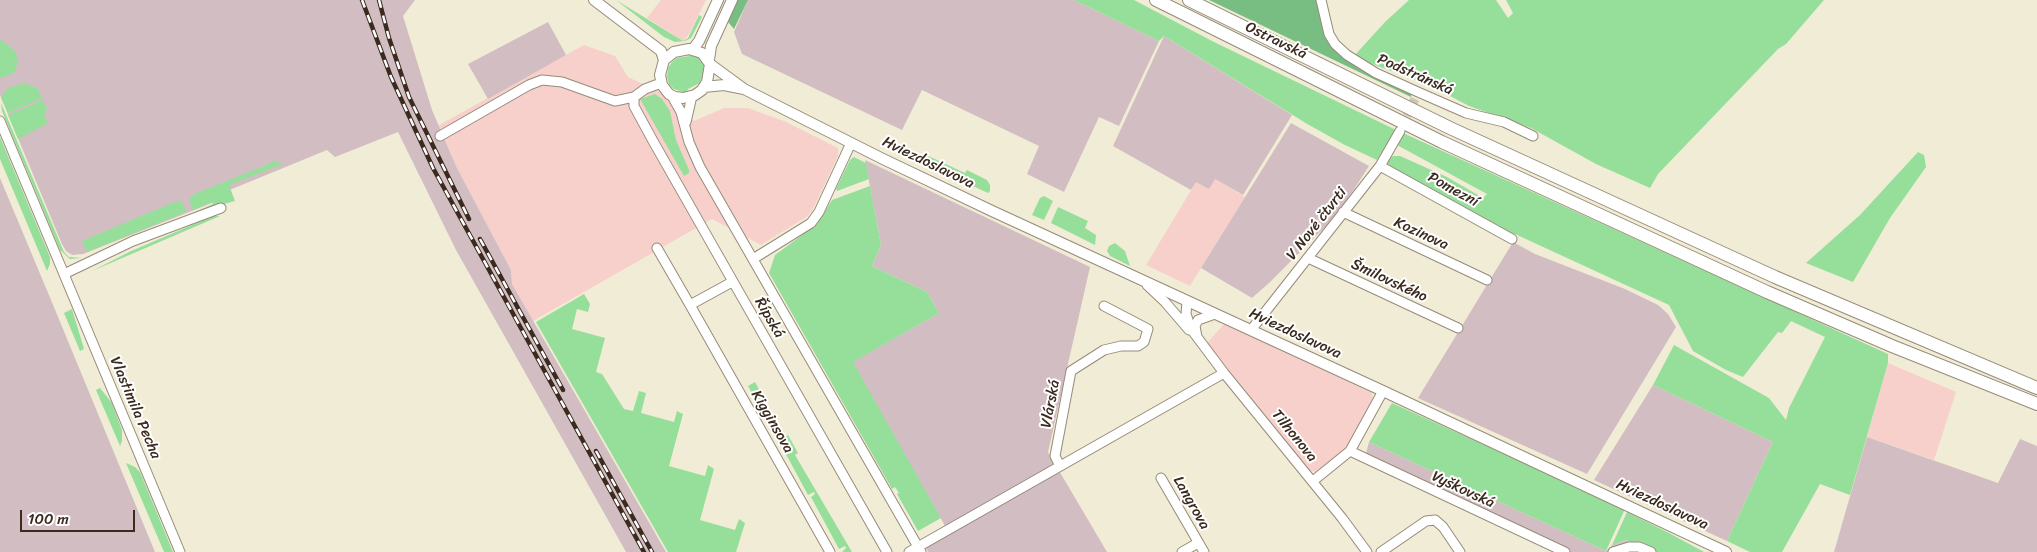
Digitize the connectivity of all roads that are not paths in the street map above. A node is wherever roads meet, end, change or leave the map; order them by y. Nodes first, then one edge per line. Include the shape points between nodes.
1 (594, 0) edge
2 (718, 0) edge
3 (732, 0) edge
4 (1156, 0) edge
5 (1189, 0) edge
6 (1321, 0) edge
7 (639, 32) junction
8 (693, 50) junction
9 (676, 51) junction
10 (664, 60) junction
11 (709, 62) junction
12 (661, 83) junction
13 (704, 87) junction
14 (744, 89) junction
15 (672, 96) junction
16 (692, 96) junction
17 (634, 97) junction
18 (0, 121) edge
19 (685, 130) junction
20 (1400, 132) tunnel mouth
21 (440, 136) dead end
22 (1533, 136) dead end
23 (851, 143) junction
24 (1380, 166) junction
25 (221, 208) dead end
26 (1343, 212) junction
27 (1512, 239) dead end
28 (657, 248) dead end
29 (1308, 258) junction
30 (754, 259) junction
31 (64, 274) junction
32 (1141, 280) junction
33 (1487, 280) dead end
34 (732, 282) junction
35 (1187, 302) junction
36 (690, 305) junction
37 (1104, 306) dead end
38 (1215, 314) junction
39 (1458, 328) dead end
40 (1251, 330) junction
41 (1198, 339) junction
42 (1224, 373) junction
43 (2037, 388) edge
44 (1383, 391) junction
45 (2037, 404) edge
46 (1350, 451) junction
47 (1060, 466) junction
48 (1161, 478) dead end
49 (1313, 481) junction
50 (1198, 543) junction
51 (919, 550) edge
52 (180, 552) edge
53 (830, 552) edge
54 (887, 552) edge
55 (909, 552) edge
56 (1182, 552) edge
57 (1204, 552) edge
58 (1368, 552) edge
59 (1381, 552) edge
60 (1460, 552) edge
61 (1565, 552) edge
62 (1613, 552) edge
63 (1651, 552) edge
64 (1726, 552) edge

1 - 7 main road
2 - 8 main road
3 - 11 main road via 711,46
4 - 45 highway, Ostravská via 1442,142 1767,292
5 - 43 highway, Ostravská via 1397,102 1775,277
6 - 22 street, Podstránská via 1329,34 1347,55 1417,95 1466,113 1504,122
7 - 9 main road
7 - 10 main road via 661,51
8 - 9 main road
8 - 11 main road via 702,53
9 - 10 main road
10 - 12 main road
11 - 13 main road via 710,76
11 - 14 main road
12 - 15 main road
12 - 17 street
13 - 14 main road, Hviezdoslavova via 719,84
13 - 16 main road
14 - 23 main road, Hviezdoslavova
15 - 16 main road
15 - 19 street, Řípská via 681,112
16 - 19 street
17 - 21 street via 615,100 562,82 542,80
17 - 34 street, Řípská via 634,106
18 - 31 street, Vlastimila Pecha
19 - 30 street, Řípská via 700,167
20 - 24 street, V Nové čtvrti
23 - 30 street via 811,223
23 - 32 main road, Hviezdoslavova
24 - 26 street, V Nové čtvrti
24 - 27 street, Pomezní
25 - 31 street via 133,241
26 - 29 street, V Nové čtvrti
26 - 33 street, Kozinova
28 - 36 street, Kigginsova
29 - 39 street, Šmilovského
29 - 40 street, V Nové čtvrti
30 - 51 street, Řípská
31 - 52 street, Vlastimila Pecha
32 - 35 main road, Hviezdoslavova
32 - 41 street, Tilhonova
34 - 36 street
34 - 54 street, Řípská
35 - 38 main road, Hviezdoslavova
35 - 41 street, Tilhonova via 1187,321
36 - 53 street, Kigginsova
37 - 47 street, Vlárská via 1148,329 1144,342 1138,346 1104,350 1071,371 1055,456
38 - 40 main road, Hviezdoslavova
38 - 41 street via 1198,320 1195,326
40 - 44 main road, Hviezdoslavova
41 - 42 street, Tilhonova
42 - 47 street
42 - 49 street, Tilhonova
44 - 46 street
44 - 64 main road, Hviezdoslavova
46 - 49 street
46 - 61 street, Vyškovská
47 - 51 street
48 - 50 street, Langrova
49 - 58 street, Tilhonova
50 - 56 street, Langrova
50 - 57 street, Langrova
51 - 55 street
59 - 60 street via 1426,521 1436,520
62 - 63 street via 1629,547

